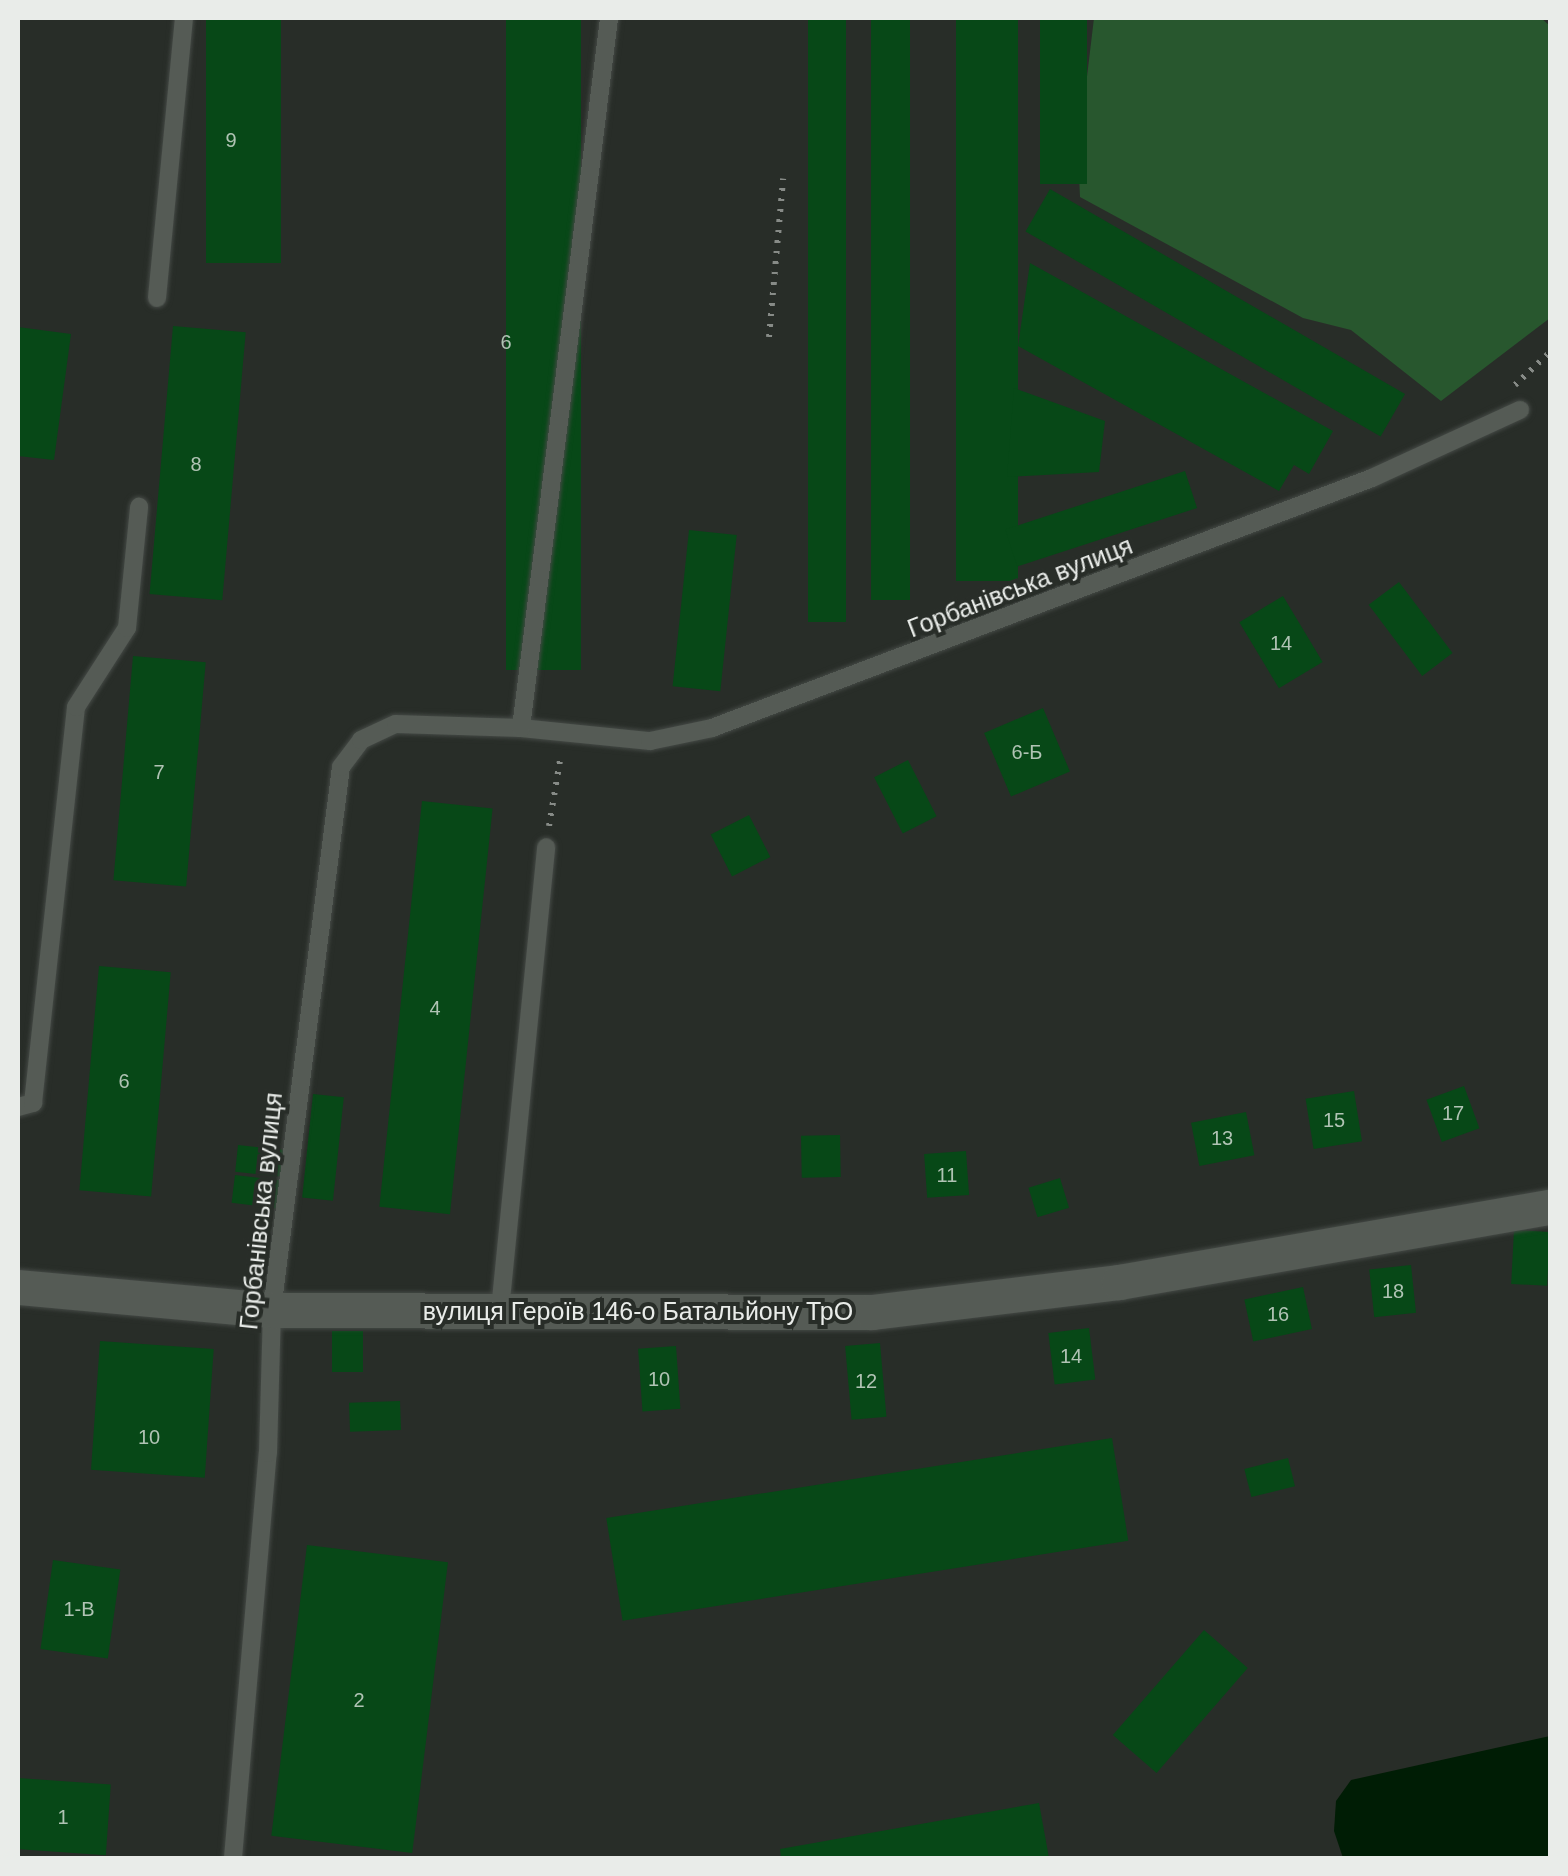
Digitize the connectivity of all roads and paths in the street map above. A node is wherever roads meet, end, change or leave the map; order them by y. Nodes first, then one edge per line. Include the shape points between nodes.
1 (184, 18) edge
2 (609, 18) edge
3 (783, 179) dead end
4 (157, 298) dead end
5 (770, 337) dead end
6 (1520, 410) dead end
7 (140, 507) dead end
8 (521, 728) junction
9 (564, 733) junction
10 (546, 847) joint
11 (18, 1107) edge
12 (1550, 1207) edge
13 (18, 1286) edge
14 (272, 1310) junction
15 (500, 1310) junction
16 (233, 1858) edge

1 - 4 lane
2 - 8 lane
3 - 5 path
6 - 9 lane, Горбанівська вулиця via 1372,478 712,728 650,741
7 - 11 lane via 126,628 76,707 33,1103
8 - 9 lane, Горбанівська вулиця
8 - 14 lane, Горбанівська вулиця via 396,724 362,740 340,767
9 - 10 path
10 - 15 lane
12 - 15 street, вулиця Героїв 146-о Батальйону ТрО via 1119,1282 872,1312 642,1316
13 - 14 street, вулиця Героїв 146-о Батальйону ТрО
14 - 15 street, вулиця Героїв 146-о Батальйону ТрО
14 - 16 lane, Горбанівська вулиця via 268,1453

